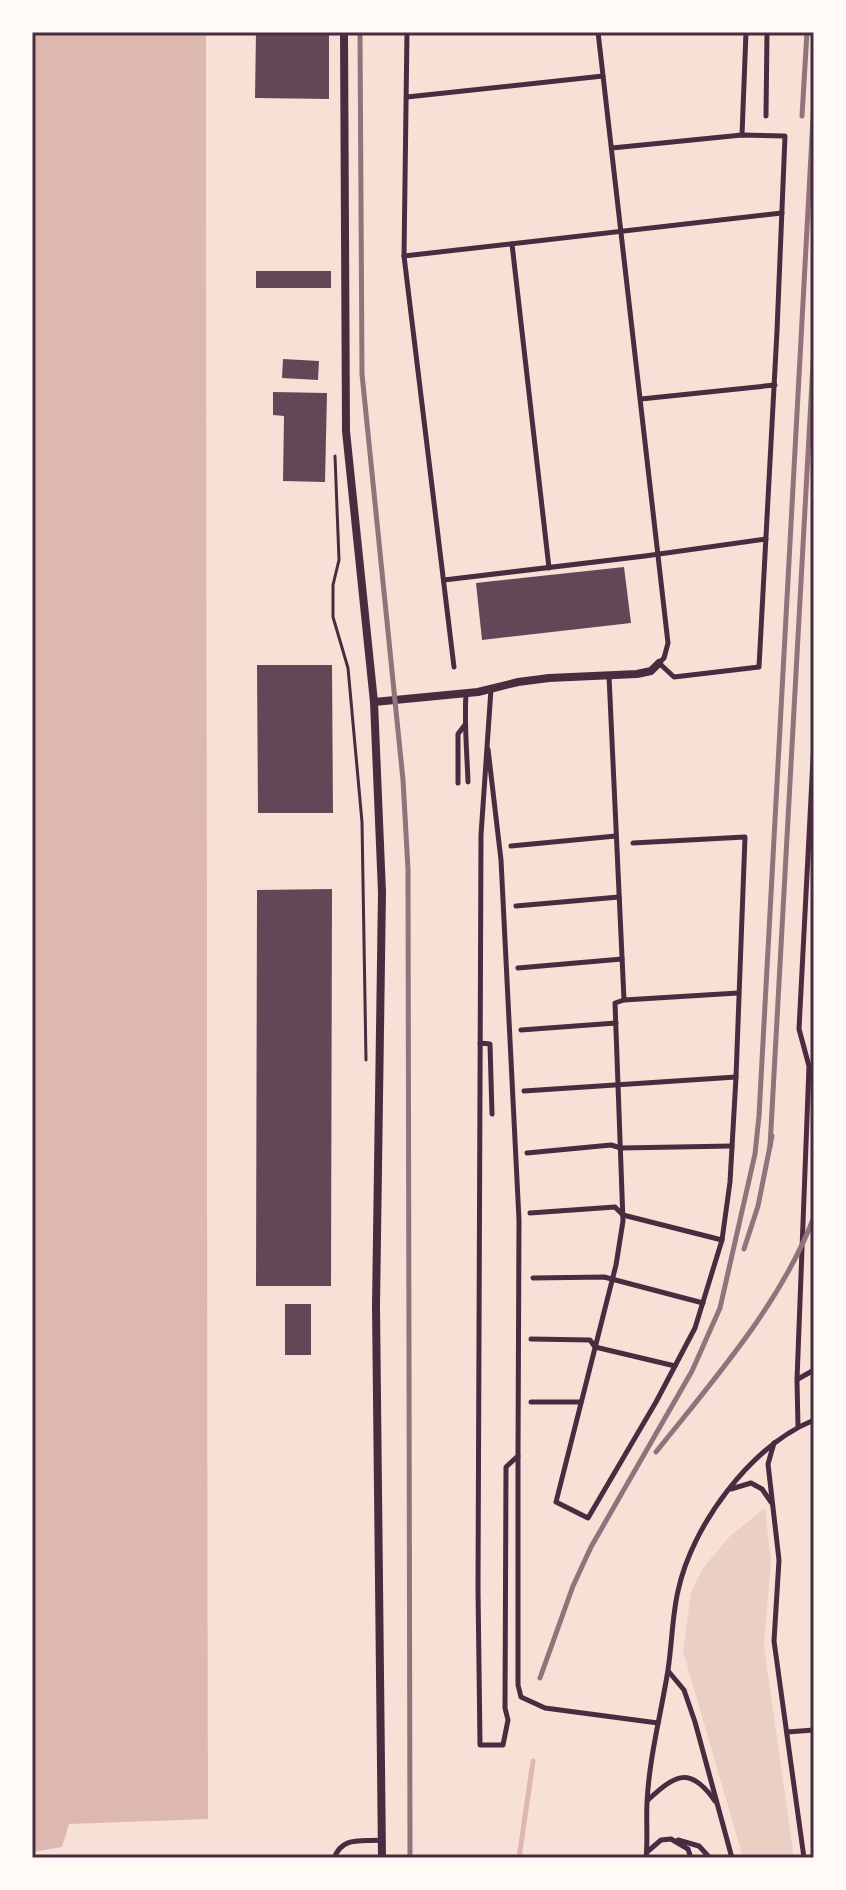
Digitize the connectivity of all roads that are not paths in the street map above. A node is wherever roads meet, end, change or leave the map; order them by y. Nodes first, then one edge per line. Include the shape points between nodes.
1 (344, 32) edge
2 (407, 32) edge
3 (598, 32) edge
4 (746, 32) edge
5 (767, 32) edge
6 (603, 76) junction
7 (407, 97) junction
8 (766, 116) dead end
9 (742, 135) junction
10 (612, 148) junction
11 (782, 213) junction
12 (622, 231) junction
13 (512, 244) junction
14 (404, 256) junction
15 (775, 385) junction
16 (641, 399) junction
17 (766, 539) junction
18 (658, 554) junction
19 (549, 568) junction
20 (444, 580) junction
21 (659, 663) junction
22 (454, 667) dead end
23 (609, 676) junction
24 (491, 689) junction
25 (466, 693) junction
26 (374, 702) junction
27 (464, 726) junction
28 (814, 740) edge
29 (488, 749) junction
30 (468, 782) dead end
31 (458, 783) dead end
32 (616, 836) junction
33 (633, 843) dead end
34 (511, 846) dead end
35 (619, 897) junction
36 (516, 906) dead end
37 (622, 959) junction
38 (518, 968) dead end
39 (738, 993) junction
40 (624, 1000) junction
41 (616, 1023) junction
42 (521, 1030) dead end
43 (480, 1043) junction
44 (736, 1077) junction
45 (618, 1083) junction
46 (524, 1091) dead end
47 (492, 1114) dead end
48 (732, 1146) junction
49 (621, 1148) junction
50 (527, 1153) dead end
51 (530, 1213) dead end
52 (623, 1215) junction
53 (722, 1240) junction
54 (533, 1278) dead end
55 (612, 1281) junction
56 (703, 1303) junction
57 (531, 1339) dead end
58 (595, 1347) junction
59 (675, 1366) junction
60 (814, 1370) edge
61 (797, 1380) junction
62 (531, 1402) dead end
63 (581, 1402) junction
64 (814, 1420) edge
65 (798, 1427) junction
66 (774, 1442) junction
67 (518, 1456) junction
68 (728, 1490) junction
69 (772, 1503) junction
70 (668, 1671) junction
71 (658, 1723) junction
72 (814, 1730) edge
73 (787, 1732) junction
74 (647, 1801) junction
75 (719, 1807) junction
76 (671, 1839) junction
77 (382, 1840) junction
78 (646, 1855) edge
79 (334, 1858) edge
80 (382, 1858) edge
81 (691, 1858) edge
82 (710, 1858) edge
83 (732, 1858) edge
84 (804, 1858) edge

1 - 26 street via 346,431
2 - 7 lane
3 - 6 lane
4 - 9 lane
5 - 8 lane
6 - 7 lane
6 - 10 lane
7 - 14 lane
9 - 10 lane
9 - 11 lane via 785,136
10 - 12 lane
11 - 12 lane
11 - 15 lane
12 - 13 lane
12 - 16 lane
13 - 14 lane
13 - 19 lane
14 - 20 lane
15 - 16 lane
15 - 17 lane
16 - 18 lane
17 - 18 lane
17 - 21 lane via 759,667 674,677
18 - 19 lane
18 - 21 lane via 668,643
19 - 20 lane
20 - 22 lane
21 - 23 street via 651,671
23 - 24 street via 521,681
23 - 32 lane
24 - 25 street
24 - 29 lane
25 - 26 street
25 - 27 lane
26 - 77 street via 382,892 376,1306
27 - 30 lane
27 - 31 lane via 458,734
28 - 61 lane via 799,1029 809,1066
29 - 43 lane via 481,835
29 - 67 lane via 501,860 519,1220
32 - 34 lane
32 - 35 lane
33 - 39 lane via 745,837
35 - 36 lane
35 - 37 lane
37 - 38 lane
37 - 40 lane
39 - 40 lane
39 - 44 lane
40 - 41 lane via 615,1003
41 - 42 lane
41 - 45 lane
43 - 47 lane via 490,1044
43 - 67 lane via 480,1745 503,1745 508,1720 506,1467
44 - 45 lane
44 - 48 lane
45 - 46 lane
45 - 49 lane
48 - 49 lane
48 - 53 lane
49 - 50 lane
49 - 52 lane
51 - 52 lane via 615,1207
52 - 53 lane
52 - 55 lane
53 - 56 lane
54 - 55 lane
55 - 56 lane
55 - 58 lane
56 - 59 lane
57 - 58 lane via 590,1340
58 - 59 lane
58 - 63 lane
59 - 63 lane via 588,1518 556,1502
60 - 61 lane
61 - 65 lane
62 - 63 lane
64 - 65 lane
65 - 66 lane
66 - 68 lane
66 - 69 lane via 768,1464
67 - 71 lane via 521,1697 545,1708
68 - 69 lane via 751,1483
68 - 70 lane via 692,1551 678,1590
69 - 73 lane via 779,1560 774,1641
70 - 71 lane
70 - 75 lane via 684,1690
71 - 74 lane
72 - 73 lane
73 - 84 lane
74 - 75 lane via 675,1778 686,1776 706,1788
74 - 78 lane
75 - 83 lane
76 - 78 lane via 661,1840
76 - 81 lane via 688,1849
76 - 82 lane via 699,1846
77 - 79 lane via 346,1842
77 - 80 street

